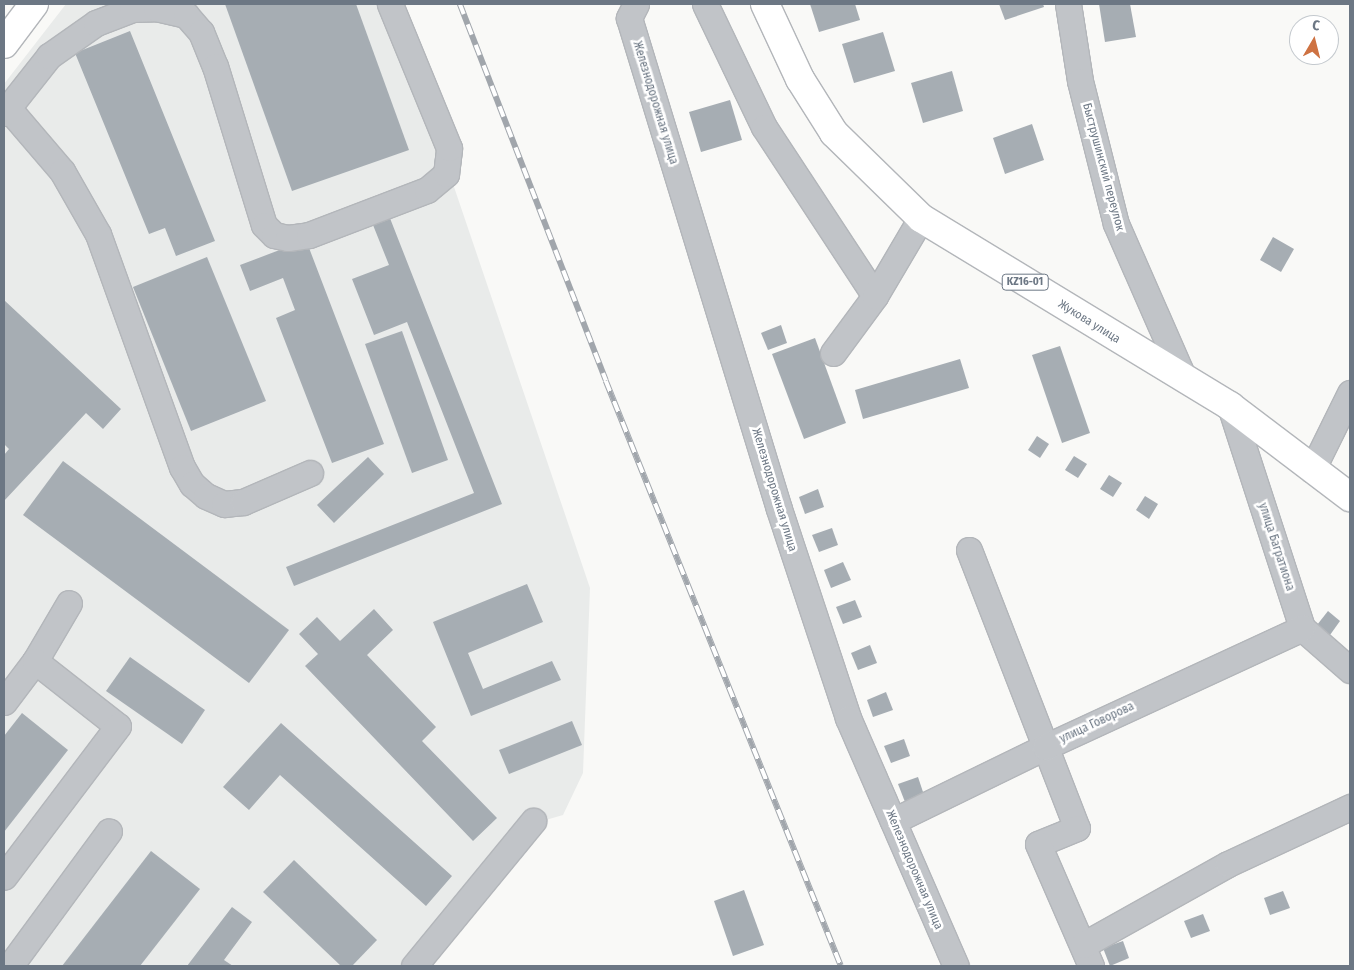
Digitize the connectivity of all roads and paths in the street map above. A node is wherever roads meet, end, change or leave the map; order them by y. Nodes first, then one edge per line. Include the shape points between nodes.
1 (34, 4) edge
2 (390, 4) edge
3 (636, 4) edge
4 (705, 4) edge
5 (765, 4) edge
6 (1068, 4) edge
7 (4, 44) edge
8 (6, 110) edge
9 (921, 218) junction
10 (875, 296) junction
11 (834, 353) dead end
12 (1184, 379) junction
13 (1350, 393) edge
14 (1230, 406) junction
15 (1312, 470) junction
16 (310, 472) dead end
17 (1350, 497) edge
18 (968, 550) dead end
19 (69, 603) dead end
20 (1302, 628) junction
21 (35, 661) junction
22 (1350, 670) edge
23 (4, 702) edge
24 (1045, 747) junction
25 (1350, 807) edge
26 (534, 821) dead end
27 (893, 821) junction
28 (109, 831) dead end
29 (4, 876) edge
30 (1087, 956) edge
31 (10, 966) edge
32 (414, 966) edge
33 (956, 966) edge

1 - 7 main road
2 - 8 street via 449,148 446,174 427,190 309,235 288,238 274,235 264,225 215,66 202,32 186,15 156,8 132,9 96,23 49,56
3 - 27 street, Железнодорожная улица via 628,18 779,509 848,718
4 - 10 street via 764,127
5 - 9 main road, Жукова улица / KZ16-01 via 800,79 834,134
6 - 12 street, Быструшинский переулок via 1080,81 1116,224
8 - 16 street via 62,171 98,234 182,467 192,484 206,496 224,504 242,502
9 - 10 street
9 - 12 main road, Жукова улица / KZ16-01
10 - 11 street
12 - 14 main road, Жукова улица / KZ16-01
13 - 15 street
14 - 15 main road, Жукова улица / KZ16-01
14 - 20 street, улица Багратиона
15 - 17 main road, Жукова улица / KZ16-01
18 - 24 street
19 - 21 street
20 - 22 street
20 - 24 street, улица Говорова
21 - 23 street
21 - 29 street via 118,726
24 - 27 street, улица Говорова
24 - 30 street via 1077,828 1038,844
25 - 30 street via 1228,864
26 - 32 street
27 - 33 street, Железнодорожная улица
28 - 31 street

